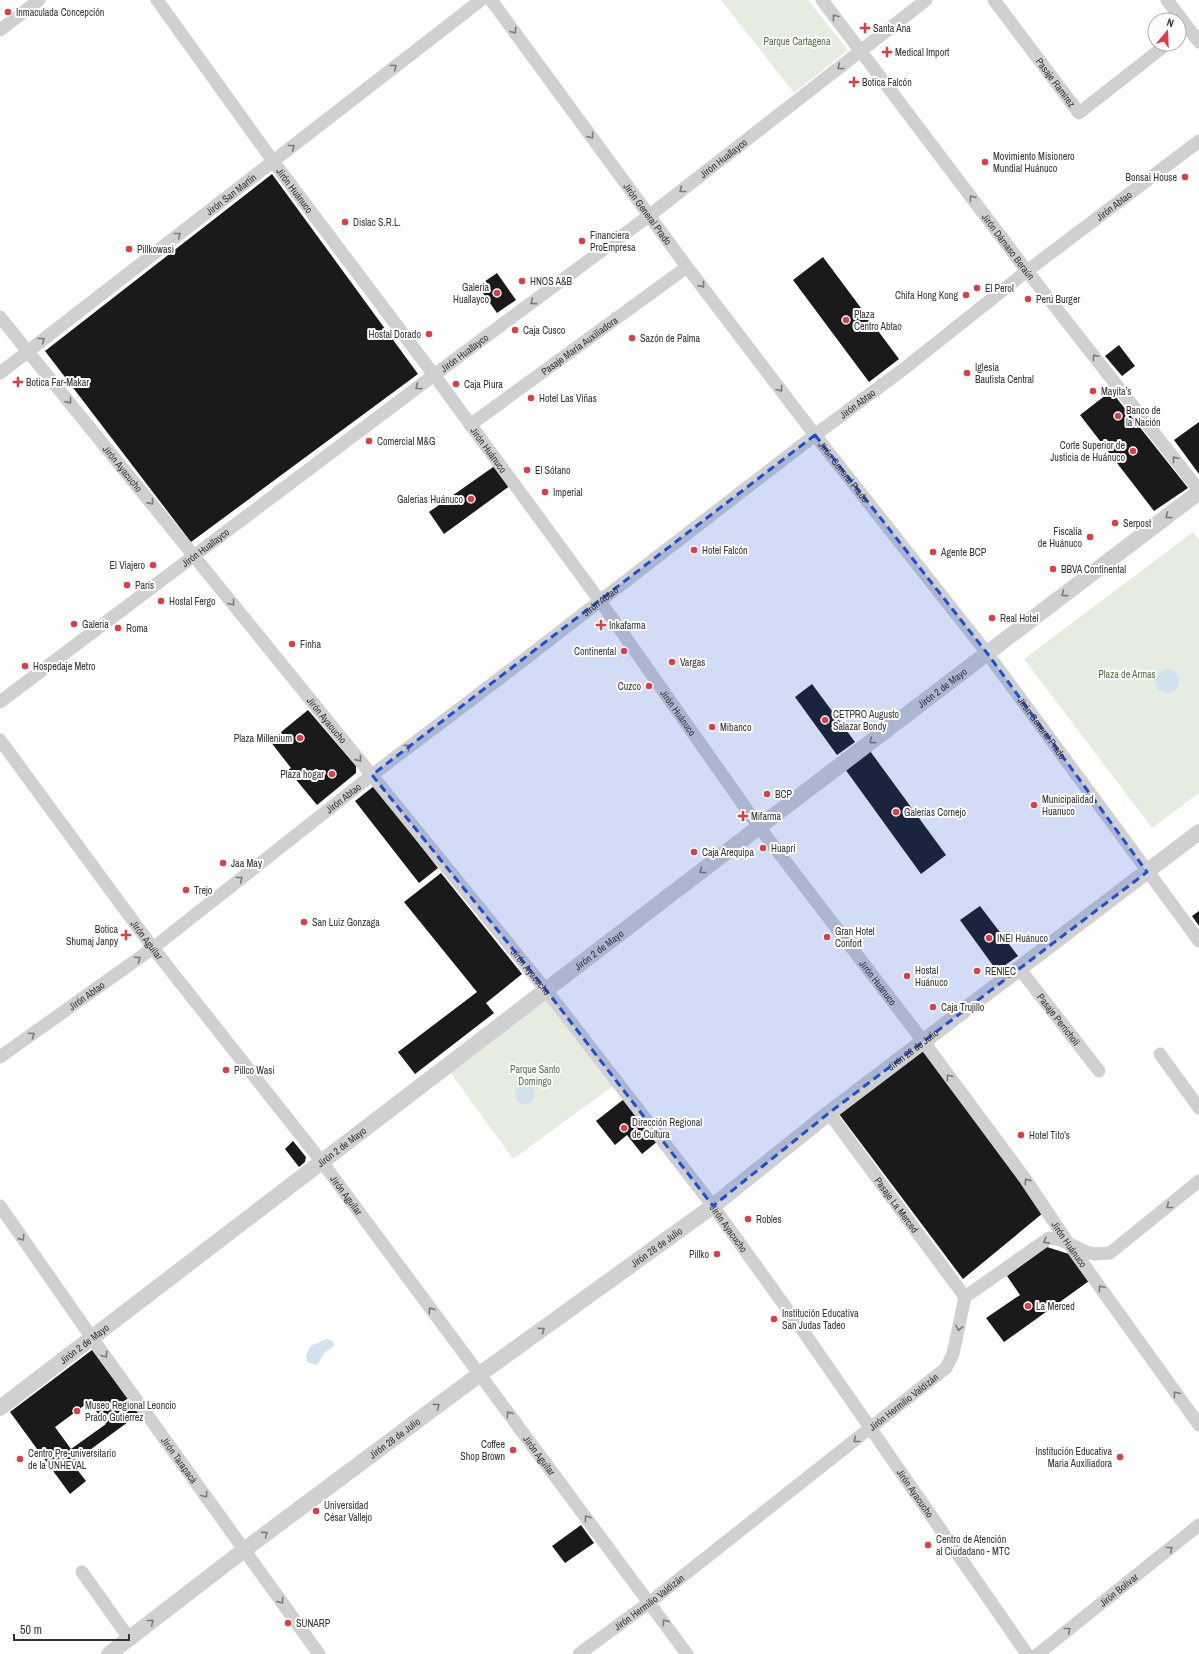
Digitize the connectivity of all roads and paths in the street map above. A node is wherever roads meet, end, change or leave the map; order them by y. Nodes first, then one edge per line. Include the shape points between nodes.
1 (39, 0) edge
2 (157, 0) edge
3 (481, 0) edge
4 (491, 0) edge
5 (822, 0) edge
6 (926, 0) edge
7 (994, 0) edge
8 (1167, 0) edge
9 (1174, 12) edge
10 (0, 30) edge
11 (1187, 33) edge
12 (1199, 42) edge
13 (860, 50) junction
14 (1157, 52) edge
15 (1199, 141) edge
16 (273, 161) junction
17 (650, 215) junction
18 (687, 267) junction
19 (1027, 271) junction
20 (0, 317) edge
21 (28, 351) junction
22 (0, 373) edge
23 (434, 375) junction
24 (470, 425) junction
25 (815, 435) junction
26 (1199, 491) edge
27 (195, 555) junction
28 (600, 601) junction
29 (987, 653) junction
30 (0, 702) edge
31 (0, 740) edge
32 (372, 775) junction
33 (759, 827) junction
34 (1199, 832) edge
35 (1147, 872) junction
36 (1199, 940) edge
37 (153, 948) junction
38 (1019, 968) junction
39 (546, 990) junction
40 (923, 1041) junction
41 (1160, 1054) dead end
42 (0, 1057) edge
43 (1099, 1071) dead end
44 (1199, 1108) edge
45 (829, 1113) junction
46 (322, 1162) junction
47 (1199, 1181) edge
48 (0, 1206) edge
49 (713, 1206) junction
50 (1069, 1244) junction
51 (965, 1297) junction
52 (92, 1338) junction
53 (480, 1374) junction
54 (0, 1408) edge
55 (1199, 1425) edge
56 (871, 1429) junction
57 (1199, 1525) edge
58 (244, 1550) junction
59 (82, 1572) dead end
60 (650, 1602) junction
61 (129, 1638) junction
62 (109, 1654) edge
63 (319, 1654) edge
64 (579, 1654) edge
65 (687, 1654) edge
66 (1027, 1654) edge
67 (1038, 1654) edge

1 - 10 street
2 - 16 street, Jirón Huánuco
16 -> 3 street, Jirón San Martín
4 -> 17 street, Jirón General Prado
13 -> 5 street, Jirón Dámaso Beraún
6 - 13 street, Jirón Huallayco
7 - 14 street, Pasaje Ramírez via 1079,113
8 - 9 street
11 - 12 street
13 -> 17 street, Jirón Huallayco
19 -> 13 street, Jirón Dámaso Beraún
15 - 19 street, Jirón Abtao
21 -> 16 street, Jirón San Martín
16 - 23 street, Jirón Huánuco
17 - 18 street, Jirón General Prado
17 -> 23 street, Jirón Huallayco
18 - 24 street, Pasaje María Auxiliadora
18 -> 25 street, Jirón General Prado
19 - 25 street, Jirón Abtao via 905,368
26 -> 19 street, Jirón Dámaso Beraún
20 - 21 street, Jirón Ayacucho
21 - 22 street, Jirón San Martín
21 -> 27 street, Jirón Ayacucho
23 - 24 street, Jirón Huánuco
23 -> 27 street, Jirón Huallayco
24 - 28 street, Jirón Huánuco
25 - 28 street, Jirón Abtao
25 - 29 street, Jirón General Prado
26 -> 29 street, Jirón 2 de Mayo
27 - 30 street, Jirón Huallayco
27 -> 32 street, Jirón Ayacucho via 268,649
32 -> 28 street, Jirón Abtao
28 - 33 street, Jirón Huánuco
29 -> 33 street, Jirón 2 de Mayo
29 - 35 street, Jirón General Prado
31 - 37 street, Jirón Aguilar
37 -> 32 street, Jirón Abtao
32 - 39 street, Jirón Ayacucho
33 -> 39 street, Jirón 2 de Mayo
33 - 40 street, Jirón Huánuco
34 - 35 street, Jirón 28 de Julio
35 - 36 street, Jirón General Prado
35 - 38 street, Jirón 28 de Julio
42 -> 37 street, Jirón Abtao
37 - 46 street, Jirón Aguilar
38 - 40 street, Jirón 28 de Julio
38 - 43 street, Pasaje Perricholi
39 - 46 street, Jirón 2 de Mayo
39 - 49 street, Jirón Ayacucho
40 - 45 street, Jirón 28 de Julio
50 -> 40 street, Jirón Huánuco via 1026,1180
41 - 44 street
45 - 49 street, Jirón 28 de Julio
45 - 51 street, Pasaje La Merced
46 - 52 street, Jirón 2 de Mayo
53 -> 46 street, Jirón Aguilar
47 -> 50 street via 1110,1253 1094,1254
48 -> 52 street, Jirón Tarapacá
53 -> 49 street, Jirón 28 de Julio
49 - 56 street, Jirón Ayacucho
50 -> 51 street via 1058,1238 1049,1238
55 -> 50 street, Jirón Huánuco
51 -> 56 street, Jirón Hermilio Valdizán via 953,1354 946,1368
52 - 54 street, Jirón 2 de Mayo
52 -> 58 street, Jirón Tarapacá
58 -> 53 street, Jirón 28 de Julio
60 -> 53 street, Jirón Aguilar
56 -> 60 street, Jirón Hermilio Valdizán
56 - 66 street, Jirón Ayacucho
67 -> 57 street, Jirón Bolívar
61 -> 58 street, Jirón 28 de Julio
58 -> 63 street, Jirón Tarapacá
59 - 61 street
60 - 64 street, Jirón Hermilio Valdizán
65 -> 60 street, Jirón Aguilar
61 - 62 street, Jirón 28 de Julio

